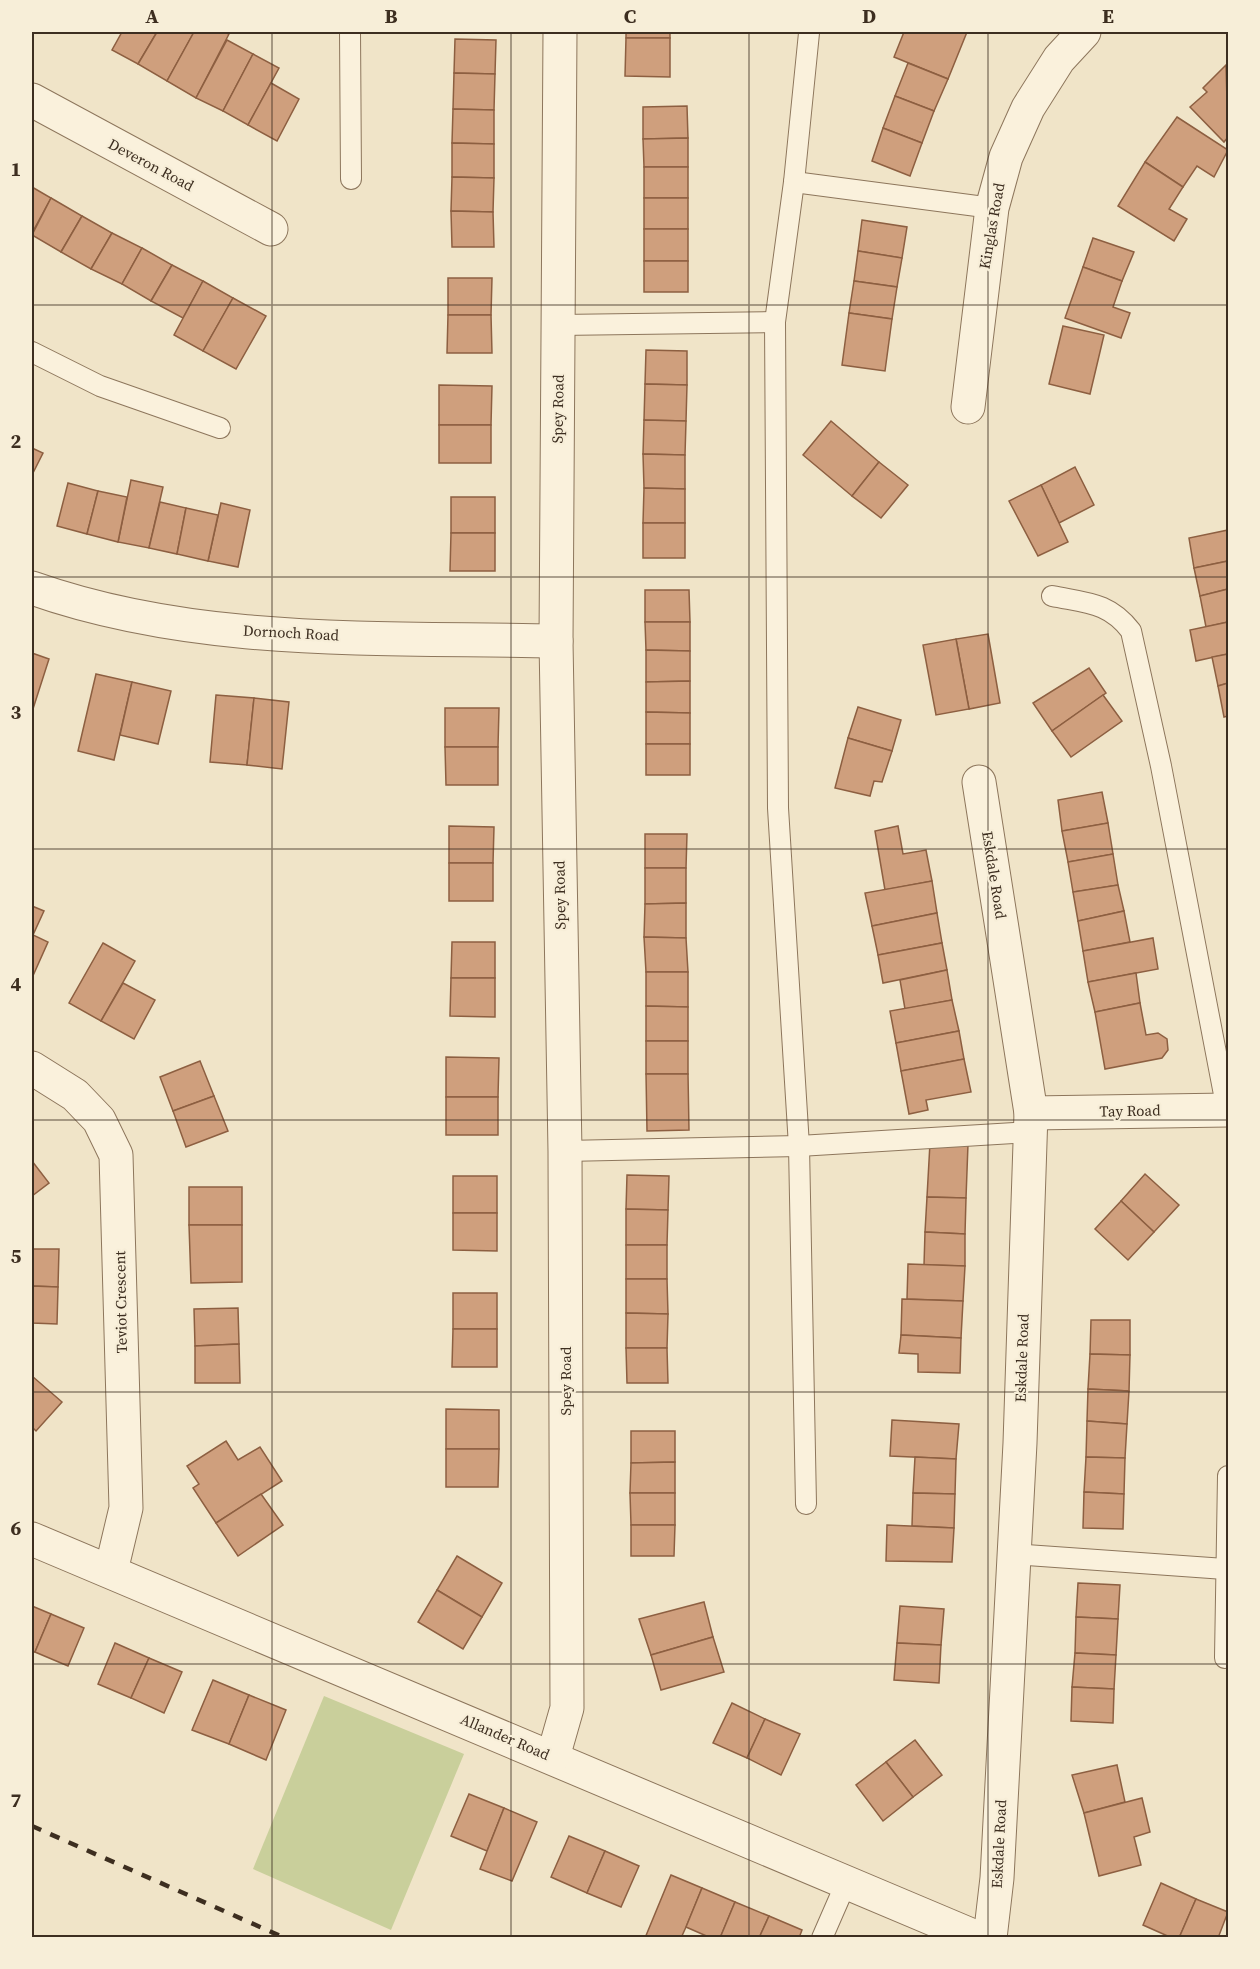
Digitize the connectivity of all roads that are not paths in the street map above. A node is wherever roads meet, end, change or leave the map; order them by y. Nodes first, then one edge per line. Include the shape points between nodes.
1 (350, 32) edge
2 (560, 32) edge
3 (1084, 32) edge
4 (809, 33) dead end
5 (32, 100) edge
6 (351, 179) dead end
7 (794, 182) junction
8 (992, 208) junction
9 (271, 229) dead end
10 (775, 322) junction
11 (559, 325) junction
12 (32, 352) edge
13 (968, 407) dead end
14 (220, 428) dead end
15 (32, 588) edge
16 (1052, 596) dead end
17 (556, 641) junction
18 (979, 782) dead end
19 (32, 1068) edge
20 (1228, 1110) edge
21 (1031, 1123) junction
22 (799, 1146) junction
23 (565, 1151) junction
24 (1228, 1476) edge
25 (806, 1504) dead end
26 (32, 1539) edge
27 (1013, 1554) junction
28 (1225, 1569) junction
29 (111, 1571) junction
30 (1225, 1658) dead end
31 (553, 1757) junction
32 (846, 1883) junction
33 (822, 1938) edge
34 (978, 1938) edge
35 (990, 1938) edge

1 - 6 lane
2 - 11 street, Spey Road
3 - 8 street, Kinglas Road via 1059,59 1028,108 1006,157
4 - 7 lane
5 - 9 street, Deveron Road
7 - 8 lane
7 - 10 lane
8 - 13 street, Kinglas Road
10 - 11 lane
10 - 22 lane via 778,808
11 - 17 street, Spey Road
12 - 14 lane via 100,386
15 - 17 street, Dornoch Road via 68,601 172,623 266,634
16 - 20 lane via 1107,607 1131,631
17 - 23 street, Spey Road
18 - 21 street, Eskdale Road
19 - 29 street, Teviot Crescent via 75,1095 99,1120 116,1155 126,1508
20 - 21 street, Tay Road
21 - 22 lane
21 - 27 street, Eskdale Road
22 - 23 lane
22 - 25 lane
23 - 31 street, Spey Road via 567,1708
24 - 28 lane
26 - 29 street, Allander Road
27 - 28 lane
27 - 35 street, Eskdale Road via 997,1878
28 - 30 lane
29 - 31 street, Allander Road
31 - 32 street, Allander Road
32 - 33 lane
32 - 34 street, Allander Road

